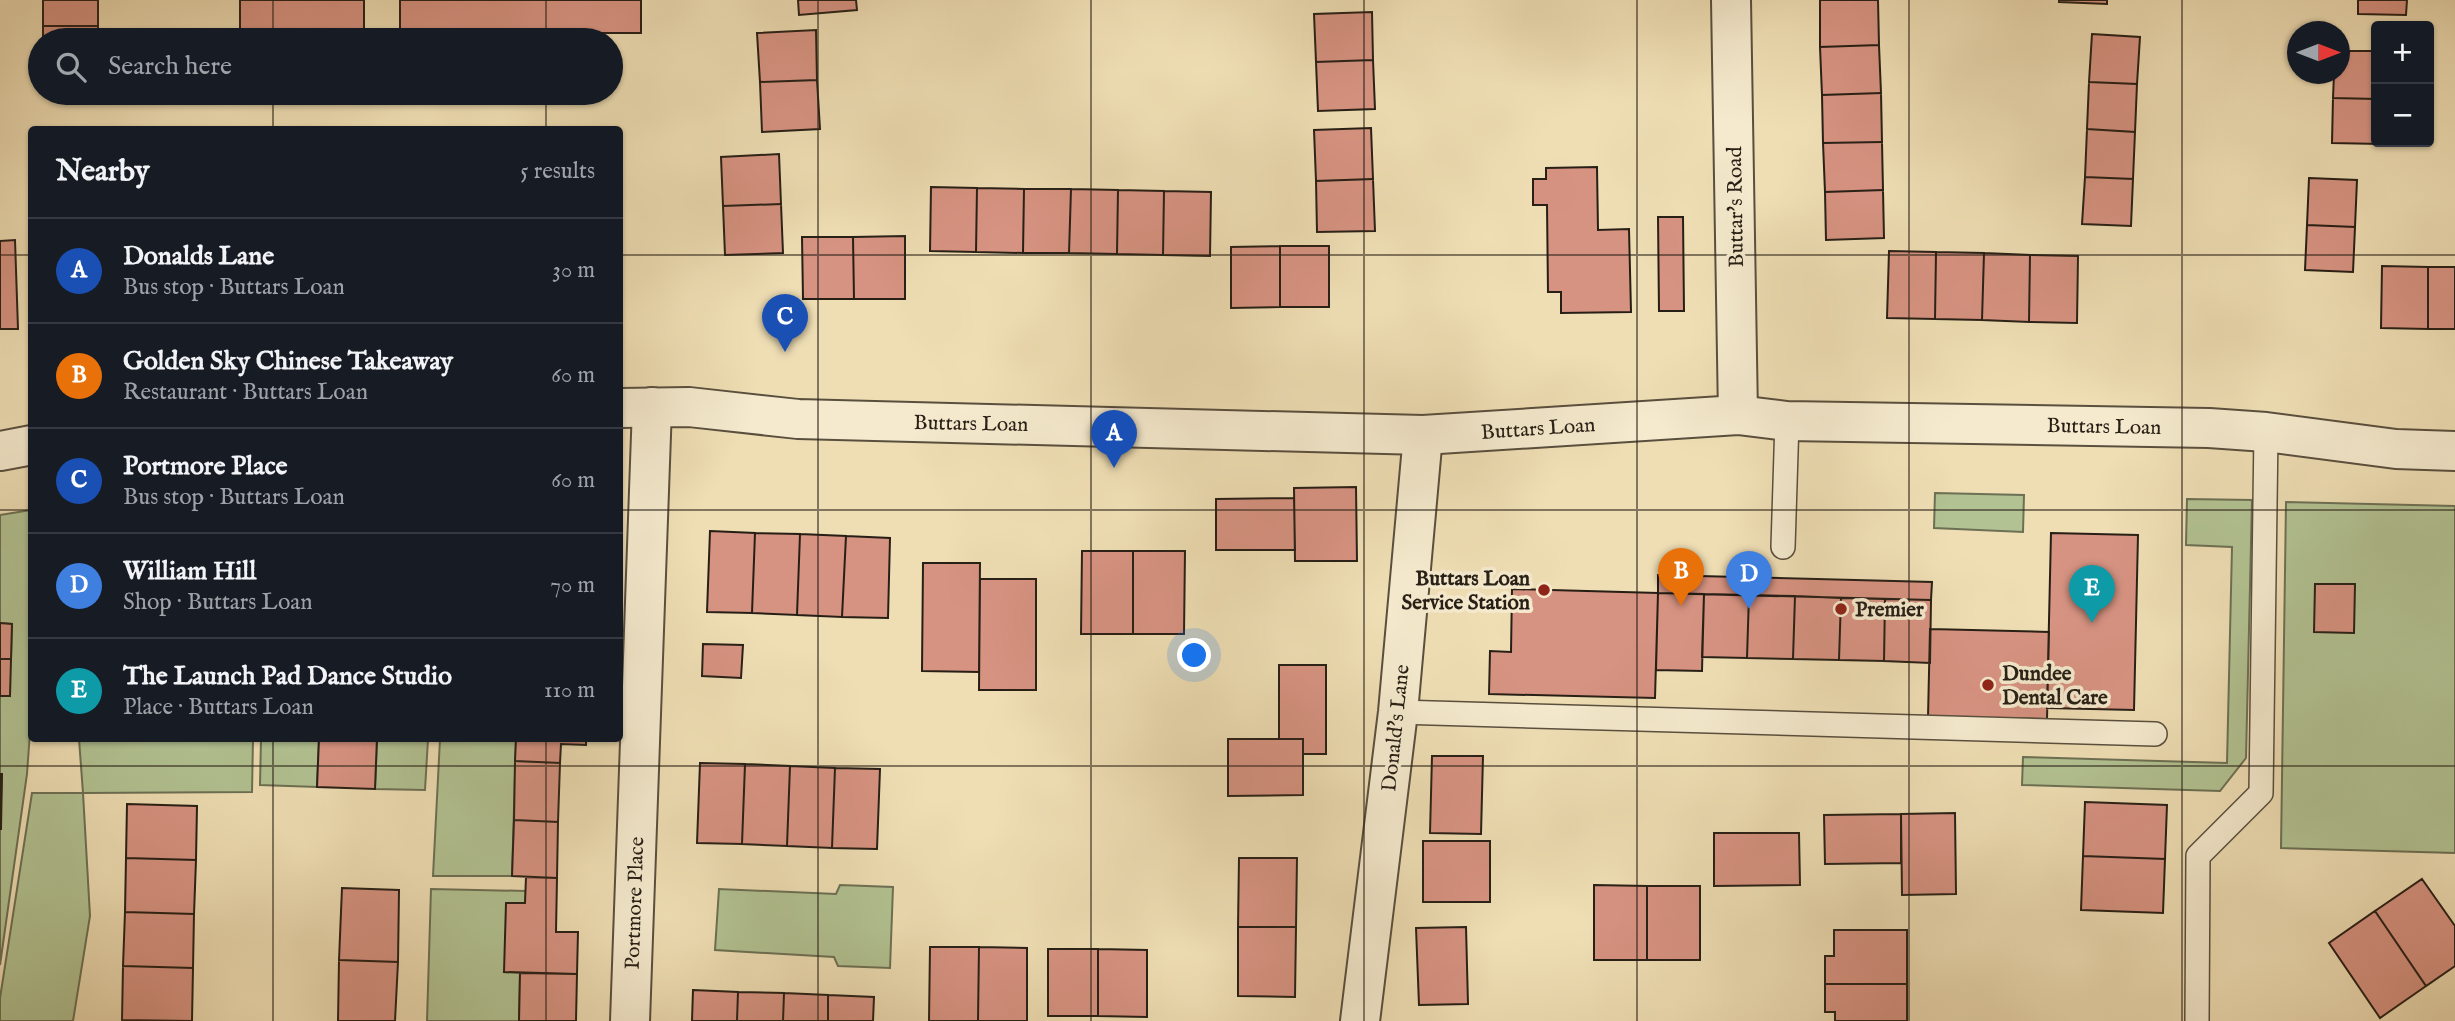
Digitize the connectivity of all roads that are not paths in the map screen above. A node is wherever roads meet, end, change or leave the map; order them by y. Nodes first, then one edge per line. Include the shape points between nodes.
1 (1731, 0) edge
2 (636, 407) edge
3 (1738, 415) junction
4 (1787, 421) junction
5 (2266, 432) junction
6 (1423, 435) junction
7 (28, 445) edge
8 (0, 451) edge
9 (2455, 451) edge
10 (1783, 547) dead end
11 (1398, 712) junction
12 (2154, 734) dead end
13 (630, 1021) edge
14 (1360, 1021) edge
15 (2197, 1021) edge

1 - 3 street, Buttar's Road
2 - 6 street, Buttars Loan via 689,407 798,419
2 - 13 street, Portmore Place
3 - 4 street, Buttars Loan
3 - 6 street, Buttars Loan
4 - 5 street, Buttars Loan
4 - 10 lane
5 - 9 street, Buttars Loan via 2396,449
5 - 15 lane via 2261,793 2198,856
6 - 11 street, Donald's Lane
7 - 8 street
11 - 12 lane
11 - 14 street, Donald's Lane

